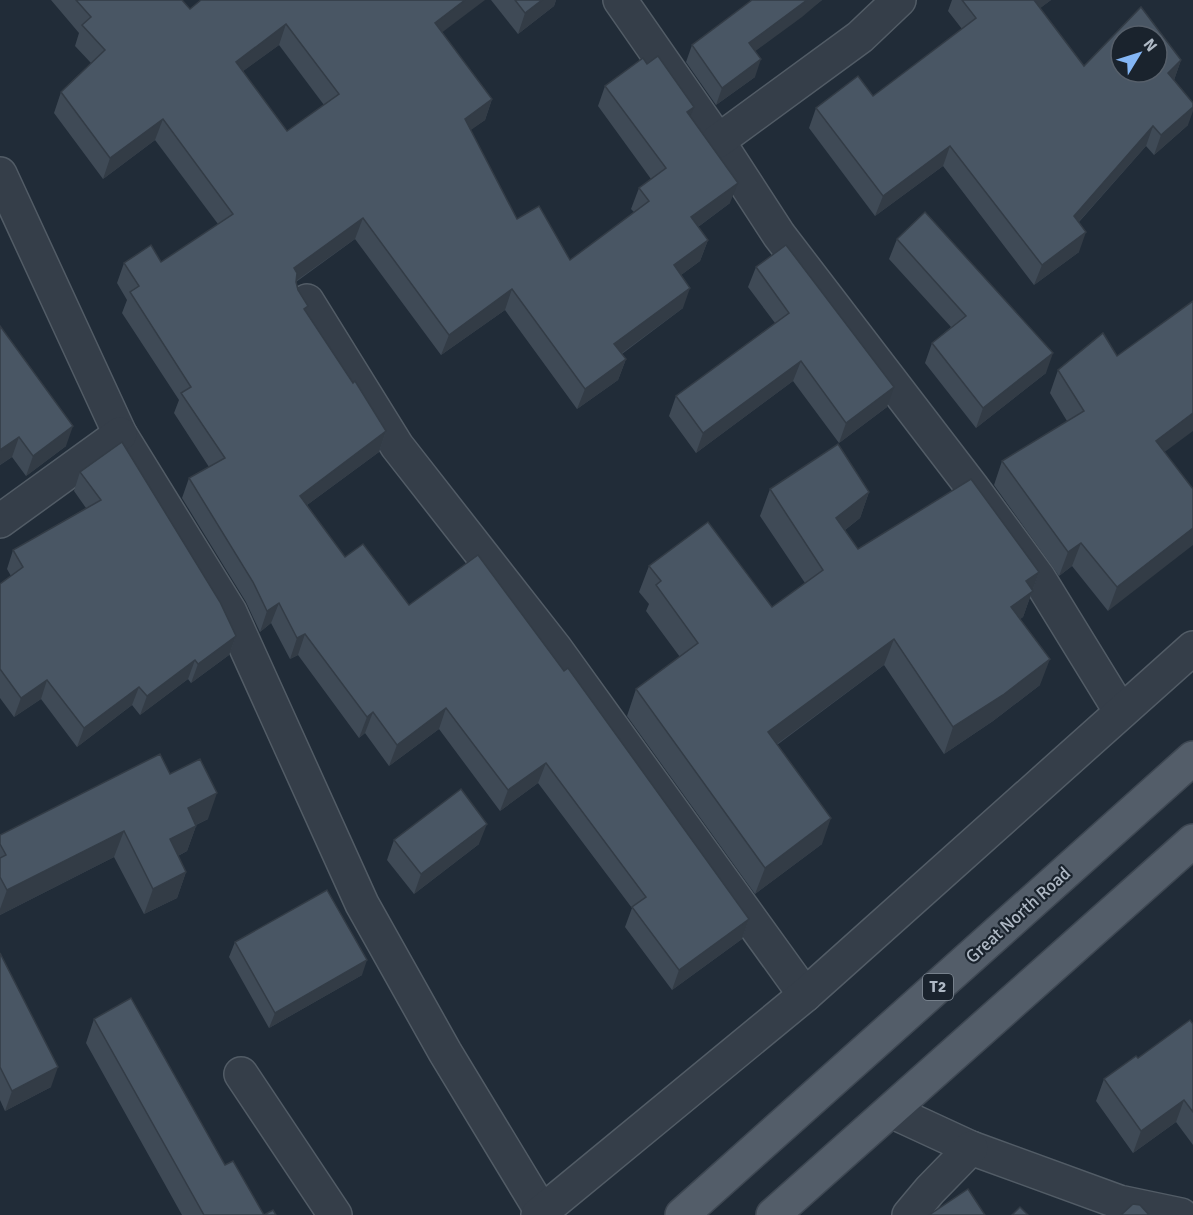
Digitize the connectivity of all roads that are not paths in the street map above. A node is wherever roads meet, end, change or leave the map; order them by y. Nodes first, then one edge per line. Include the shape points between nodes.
1 (620, 0) edge
2 (899, 0) edge
3 (718, 141) junction
4 (0, 174) edge
5 (307, 301) edge
6 (120, 434) junction
7 (0, 521) edge
8 (1193, 648) edge
9 (1121, 712) junction
10 (1193, 758) edge
11 (1193, 841) edge
12 (805, 995) junction
13 (241, 1074) dead end
14 (891, 1111) junction
15 (971, 1148) junction
16 (1127, 1208) edge
17 (540, 1214) edge
18 (335, 1215) edge
19 (682, 1215) edge
20 (773, 1215) edge
21 (909, 1215) edge
22 (1181, 1215) edge

1 - 3 street
2 - 3 street via 860,37
3 - 9 street via 779,235 1038,577
4 - 6 street
5 - 12 street via 398,446 555,648
6 - 7 street
6 - 17 street via 230,612 362,904
8 - 9 street
9 - 12 street
10 - 19 main road, Great North Road / T2
11 - 14 main road
12 - 17 street
13 - 18 street
14 - 15 street
14 - 20 main road
15 - 16 street
15 - 21 street
16 - 22 street

